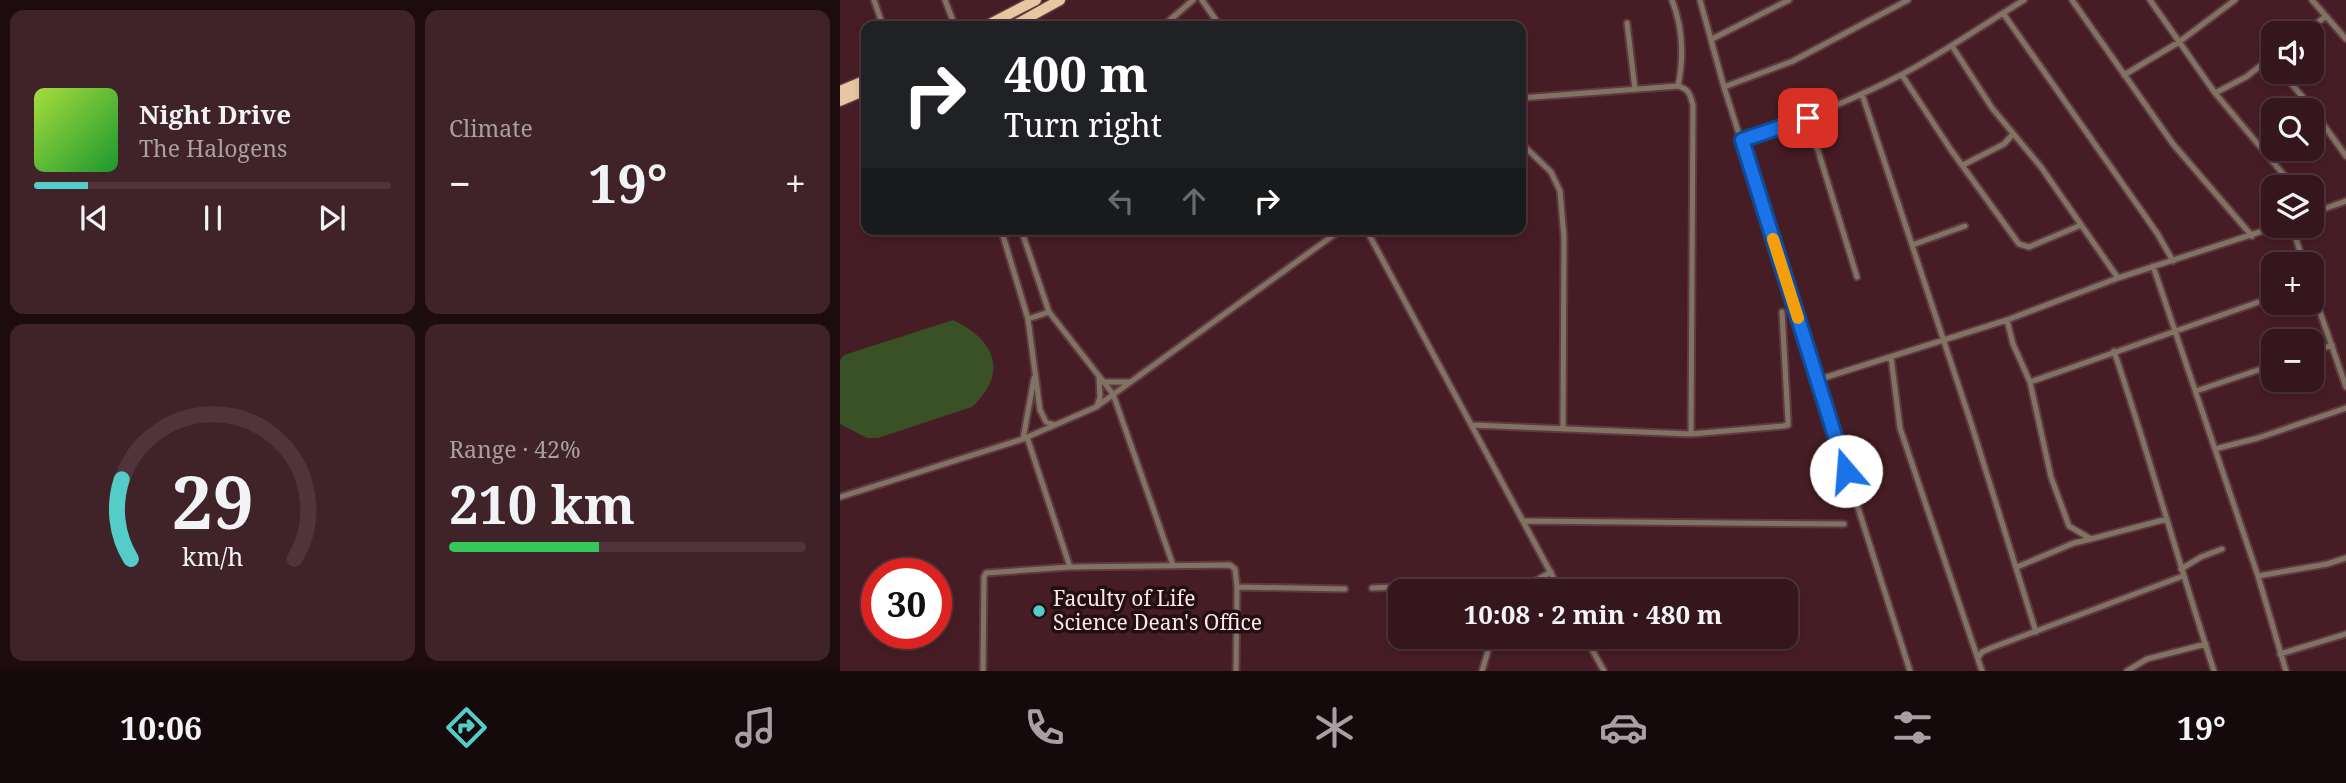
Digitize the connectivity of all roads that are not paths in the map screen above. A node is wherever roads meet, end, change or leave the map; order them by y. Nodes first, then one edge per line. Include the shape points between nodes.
1 (874, 0) edge
2 (945, 0) edge
3 (1036, 0) edge
4 (1060, 0) edge
5 (1193, 0) edge
6 (1202, 0) edge
7 (1672, 0) edge
8 (1700, 0) edge
9 (1789, 0) edge
10 (1908, 0) edge
11 (2024, 0) edge
12 (2072, 0) edge
13 (2150, 0) edge
14 (2235, 0) edge
15 (2312, 0) edge
16 (2003, 13) junction
17 (2326, 16) junction
18 (881, 21) edge
19 (953, 21) edge
20 (996, 21) edge
21 (1022, 21) edge
22 (1169, 21) edge
23 (1217, 21) edge
24 (2320, 21) edge
25 (1627, 23) dead end
26 (1712, 39) junction
27 (2346, 39) edge
28 (2179, 42) junction
29 (1952, 46) junction
30 (2261, 67) edge
31 (1902, 75) junction
32 (2123, 75) junction
33 (861, 82) edge
34 (2291, 84) edge
35 (1678, 86) junction
36 (1724, 87) junction
37 (1635, 89) junction
38 (840, 91) edge
39 (861, 92) edge
40 (2215, 93) junction
41 (1863, 94) junction
42 (1526, 98) edge
43 (840, 100) edge
44 (1808, 118) junction
45 (2013, 134) junction
46 (1742, 140) junction
47 (1526, 148) edge
48 (2346, 156) edge
49 (1963, 165) junction
50 (2284, 175) edge
51 (2346, 201) edge
52 (2324, 207) edge
53 (2081, 225) junction
54 (1965, 226) dead end
55 (2261, 233) edge
56 (1003, 235) edge
57 (1023, 235) edge
58 (1334, 235) edge
59 (1369, 235) edge
60 (2252, 236) junction
61 (1912, 244) junction
62 (2173, 261) junction
63 (2153, 267) junction
64 (1857, 277) dead end
65 (2118, 278) junction
66 (2261, 301) edge
67 (1049, 312) junction
68 (1782, 312) dead end
69 (2321, 315) edge
70 (1028, 319) junction
71 (2007, 320) junction
72 (2176, 329) junction
73 (1943, 340) junction
74 (2332, 345) junction
75 (2324, 348) edge
76 (2114, 351) junction
77 (1891, 357) junction
78 (2261, 369) edge
79 (1035, 375) junction
80 (2345, 378) edge
81 (1101, 380) junction
82 (1817, 380) junction
83 (1131, 382) junction
84 (2030, 382) junction
85 (2346, 387) edge
86 (2196, 391) junction
87 (1113, 394) junction
88 (1096, 407) junction
89 (2346, 408) edge
90 (1055, 425) junction
91 (1471, 425) junction
92 (1563, 428) junction
93 (1691, 434) junction
94 (1025, 438) junction
95 (2215, 449) junction
96 (840, 497) edge
97 (2167, 519) junction
98 (1525, 521) junction
99 (1844, 524) dead end
100 (2069, 526) junction
101 (2091, 539) junction
102 (2074, 543) junction
103 (2222, 550) dead end
104 (2346, 558) edge
105 (1173, 565) junction
106 (1070, 567) junction
107 (2017, 567) junction
108 (2181, 569) junction
109 (1551, 572) junction
110 (2183, 576) junction
111 (2258, 576) junction
112 (1539, 579) edge
113 (1554, 579) edge
114 (1237, 587) junction
115 (1388, 587) edge
116 (1372, 588) dead end
117 (1345, 589) dead end
118 (2036, 632) junction
119 (2346, 634) edge
120 (2206, 644) junction
121 (1488, 649) edge
122 (1592, 649) edge
123 (2280, 653) junction
124 (1978, 658) junction
125 (983, 671) edge
126 (1237, 671) edge
127 (1482, 671) edge
128 (1604, 671) edge
129 (1910, 671) edge
130 (1982, 671) edge
131 (2127, 671) edge
132 (2214, 671) edge
133 (2286, 671) edge

1 - 18 street
2 - 19 street
3 - 20 highway
4 - 21 highway
5 - 22 street
6 - 23 street
7 - 35 street via 1681,34
8 - 26 street
9 - 26 street
10 - 36 street via 1793,61
11 - 16 street
12 - 32 street
13 - 28 street
14 - 28 street
15 - 17 street
16 - 29 street
16 - 62 street
17 - 24 street
17 - 27 street
25 - 37 street
26 - 36 street
28 - 32 street
28 - 40 street
29 - 31 street
29 - 45 street
30 - 40 street
31 - 41 street
31 - 49 street
32 - 60 street via 2173,144
33 - 38 highway
34 - 48 street
35 - 37 street
35 - 93 street via 1690,93 1693,105
36 - 46 street
37 - 42 street
39 - 43 highway
40 - 50 street
41 - 44 street
41 - 61 street
44 - 46 street
44 - 64 street
45 - 49 street via 2004,144
45 - 53 street
46 - 82 street
47 - 92 street via 1551,172 1560,191
49 - 53 street via 2024,247
51 - 52 street
53 - 65 street
54 - 61 street
55 - 60 street
56 - 70 street
57 - 67 street
58 - 83 street
59 - 91 street
60 - 62 street
61 - 73 street
62 - 63 street
63 - 65 street
63 - 72 street
65 - 71 street
66 - 72 street
67 - 70 street
67 - 81 street
68 - 93 street via 1788,425
69 - 74 street
70 - 79 street
71 - 73 street
71 - 84 street
72 - 76 street
72 - 86 street
73 - 77 street
73 - 107 street
74 - 75 street
74 - 80 street
76 - 84 street
76 - 97 street
77 - 82 street
77 - 124 street via 1900,428
78 - 86 street
79 - 90 street via 1042,416
79 - 94 street
80 - 85 street
81 - 83 street
81 - 87 street
81 - 88 street
82 - 129 street
83 - 87 street
84 - 100 street via 2051,477
86 - 95 street
87 - 88 street
87 - 105 street
88 - 90 street
89 - 95 street
90 - 94 street
91 - 92 street
91 - 98 street
92 - 93 street
94 - 96 street
94 - 106 street
95 - 111 street
97 - 101 street
97 - 108 street
98 - 99 street
98 - 109 street
100 - 101 street
100 - 102 street
101 - 102 street
102 - 107 street
103 - 108 street
104 - 111 street
105 - 106 street
105 - 114 street via 1233,566
106 - 125 street via 986,573
107 - 118 street
108 - 110 street
109 - 112 street
109 - 113 street
110 - 118 street
110 - 120 street
111 - 123 street
114 - 117 street
114 - 126 street
115 - 116 street
118 - 124 street via 1982,652
119 - 123 street
120 - 131 street via 2147,659
120 - 132 street
121 - 127 street
122 - 128 street
123 - 133 street
124 - 130 street

